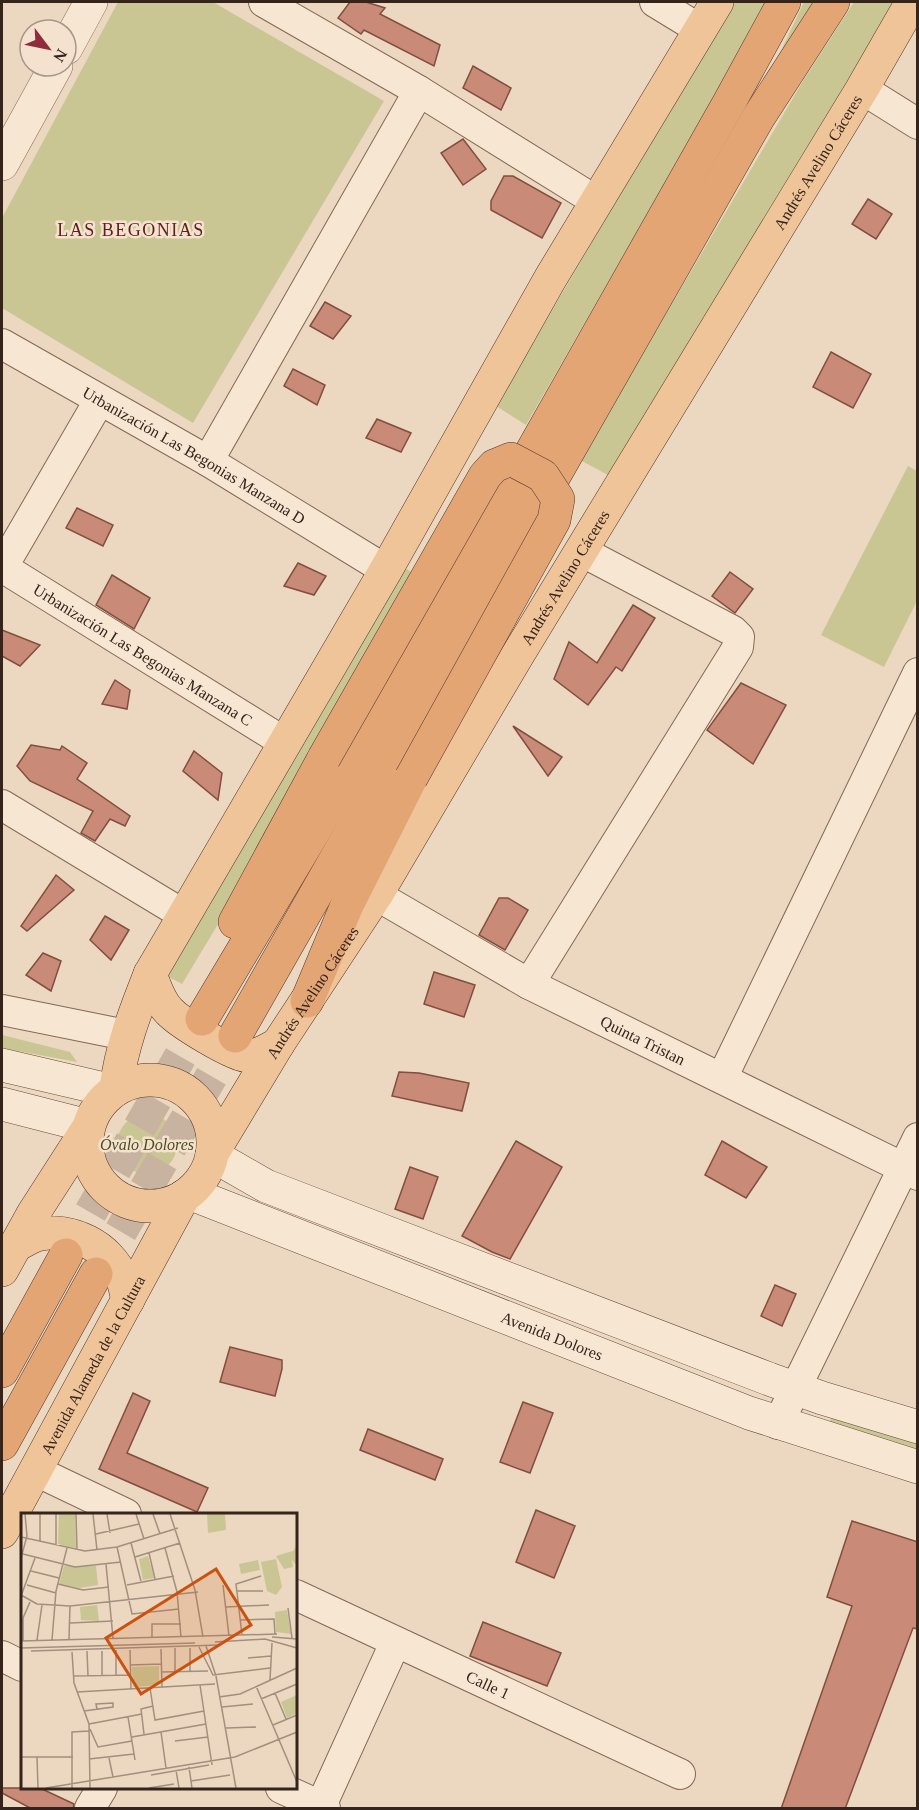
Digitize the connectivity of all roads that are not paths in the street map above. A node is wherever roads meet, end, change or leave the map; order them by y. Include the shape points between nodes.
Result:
1 (91, 2) edge
2 (264, 2) edge
3 (655, 2) edge
4 (717, 2) edge
5 (784, 2) edge
6 (833, 2) edge
7 (912, 2) edge
8 (305, 11) edge
9 (78, 26) edge
10 (701, 30) junction
11 (49, 78) edge
12 (862, 89) junction
13 (420, 91) junction
14 (918, 124) edge
15 (3, 157) edge
16 (596, 201) junction
17 (2, 344) edge
18 (99, 401) junction
19 (208, 461) junction
20 (581, 551) junction
21 (2, 568) edge
22 (386, 570) junction
23 (918, 674) edge
24 (284, 742) junction
25 (2, 805) edge
26 (376, 895) junction
27 (184, 915) junction
28 (150, 974) junction
29 (529, 984) junction
30 (307, 1001) junction
31 (2, 1010) edge
32 (126, 1035) junction
33 (236, 1036) tunnel mouth
34 (278, 1044) junction
35 (2, 1065) edge
36 (722, 1078) junction
37 (115, 1090) junction
38 (2, 1104) edge
39 (88, 1128) junction
40 (918, 1138) edge
41 (212, 1153) junction
42 (910, 1171) edge
43 (187, 1195) junction
44 (66, 1255) tunnel mouth
45 (9, 1257) edge
46 (96, 1274) tunnel mouth
47 (128, 1300) junction
48 (2, 1371) edge
49 (796, 1389) junction
50 (778, 1424) junction
51 (918, 1426) edge
52 (2, 1444) edge
53 (918, 1467) edge
54 (36, 1471) junction
55 (122, 1513) edge
56 (2, 1533) edge
57 (297, 1595) edge
58 (395, 1643) junction
59 (2, 1656) edge
60 (21, 1666) edge
61 (680, 1774) dead end
62 (101, 1789) edge
63 (283, 1789) edge
64 (322, 1808) edge
65 (90, 1809) edge

1 - 9 main road
2 - 8 street
3 - 10 street
4 - 10 main road
5 - 30 highway, bridge via 724,112 376,727 205,1014 214,960 324,758 484,476 494,466 511,459 543,476 558,498 554,520 411,778 346,905
6 - 33 highway via 758,118
7 - 12 main road, Andrés Avelino Cáceres
8 - 13 street
10 - 16 main road
11 - 15 main road
12 - 14 street
12 - 20 main road, Andrés Avelino Cáceres
13 - 16 street
13 - 19 street
16 - 22 main road
17 - 18 street, Urbanización Las Begonias Manzana D
18 - 19 street, Urbanización Las Begonias Manzana D
18 - 21 street
19 - 22 street, Urbanización Las Begonias Manzana D
20 - 26 main road, Andrés Avelino Cáceres
20 - 29 street via 733,631 739,638 738,647
21 - 24 street, Urbanización Las Begonias Manzana C
22 - 24 main road
23 - 36 street
24 - 27 main road
25 - 27 street
26 - 29 street, Quinta Tristan
26 - 30 main road, Andrés Avelino Cáceres
27 - 28 main road
28 - 32 main road
28 - 34 main road via 168,1010 227,1049 247,1056
29 - 36 street, Quinta Tristan
30 - 34 main road, Andrés Avelino Cáceres
31 - 32 street
32 - 37 main road
34 - 41 main road, Andrés Avelino Cáceres
35 - 37 main road
36 - 42 street, Quinta Tristan
37 - 39 main road via 98,1106
37 - 41 main road via 135,1081 155,1079 175,1084 192,1095 205,1112 212,1131
38 - 39 main road
39 - 43 main road via 87,1152 93,1172 105,1189 123,1201 144,1207 165,1205
39 - 45 main road
40 - 42 street
41 - 43 main road via 200,1182
41 - 49 main road via 266,1186
42 - 49 street
43 - 47 main road, Avenida Alameda de la Cultura
43 - 50 main road, Avenida Dolores
44 - 48 highway
45 - 47 main road via 39,1235 63,1233 87,1241 108,1256 122,1276
46 - 52 highway
47 - 54 main road, Avenida Alameda de la Cultura
49 - 50 street
49 - 51 main road
50 - 53 main road, Avenida Dolores
54 - 55 street
54 - 56 main road, Avenida Alameda de la Cultura
57 - 58 street, Calle 1
58 - 61 street, Calle 1
58 - 64 street
59 - 60 street
62 - 65 street
63 - 64 street

